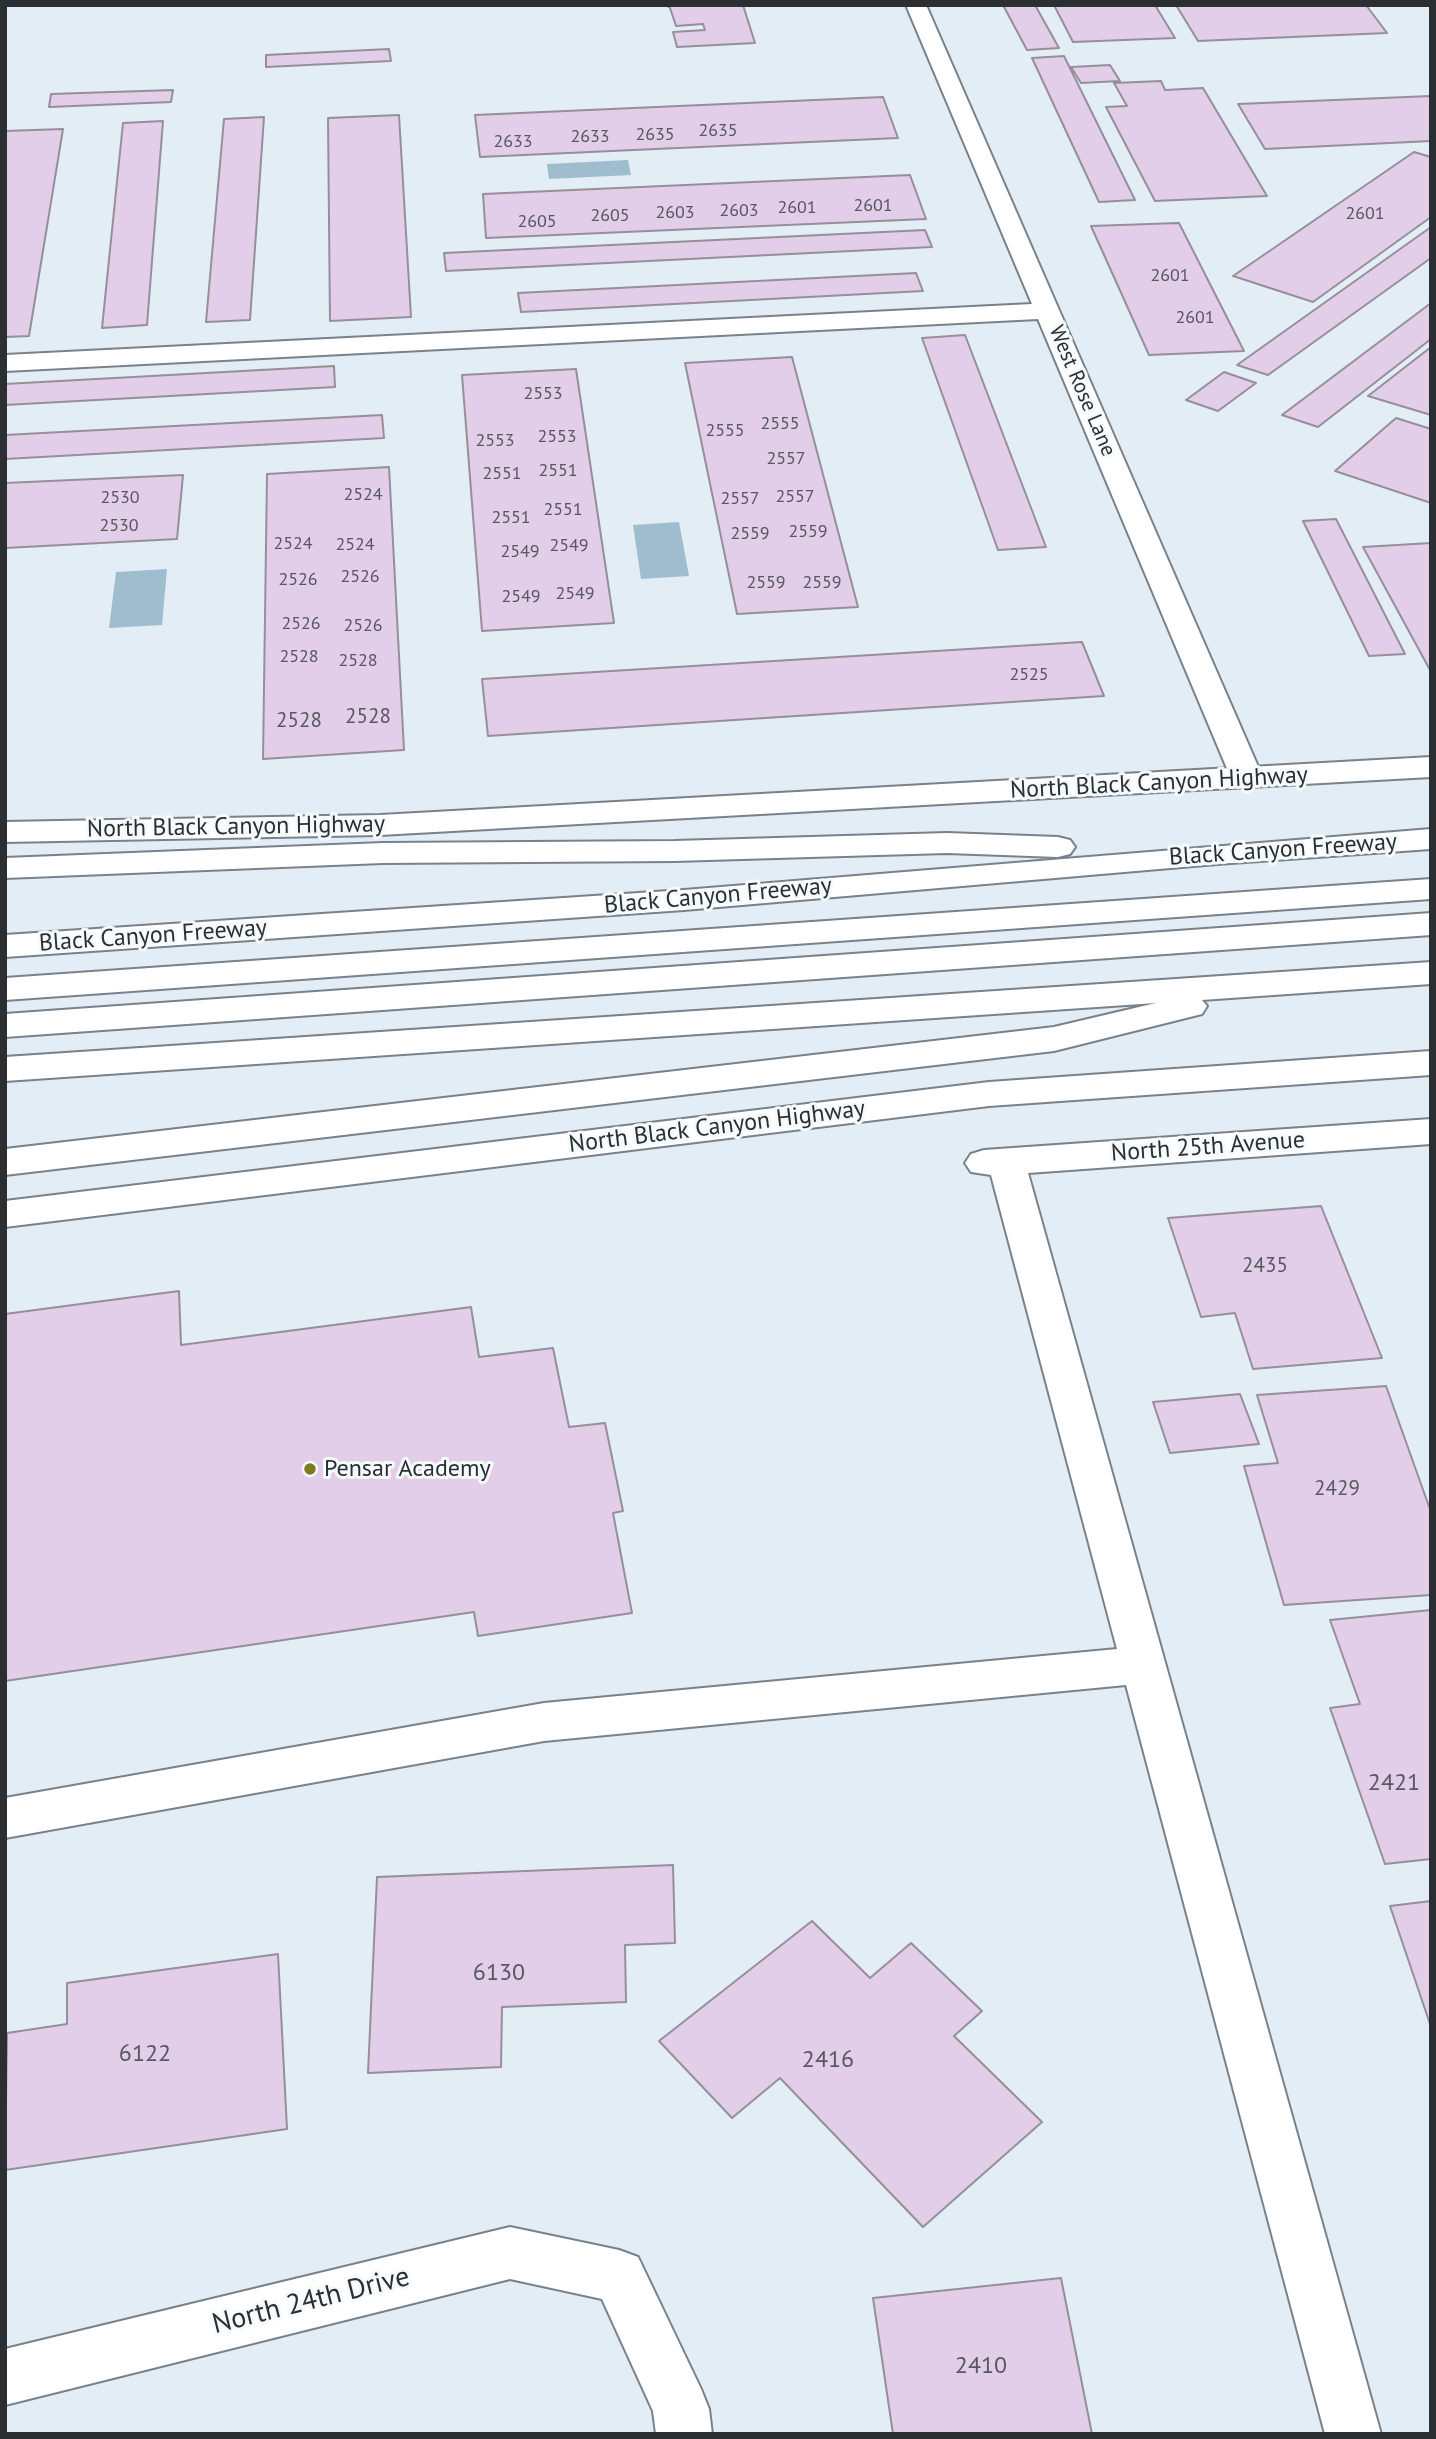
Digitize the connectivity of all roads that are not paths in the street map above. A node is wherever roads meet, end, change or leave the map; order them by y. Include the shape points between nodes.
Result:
1 (916, 5) edge
2 (1048, 311) junction
3 (5, 363) edge
4 (1431, 767) edge
5 (1247, 778) junction
6 (5, 832) edge
7 (1431, 839) edge
8 (1217, 854) junction
9 (5, 868) edge
10 (1431, 889) edge
11 (1431, 924) edge
12 (5, 946) edge
13 (1431, 973) edge
14 (1286, 981) junction
15 (5, 989) edge
16 (5, 1026) edge
17 (1431, 1063) edge
18 (5, 1069) edge
19 (1431, 1131) edge
20 (5, 1162) edge
21 (5, 1214) edge
22 (1142, 1665) junction
23 (5, 1818) edge
24 (5, 2377) edge
25 (684, 2434) edge
26 (1353, 2434) edge

1 - 2 main road, West Rose Lane
2 - 3 main road
2 - 5 main road, West Rose Lane
4 - 5 main road, North Black Canyon Highway
5 - 6 main road, North Black Canyon Highway via 380,825
7 - 8 main road, Black Canyon Freeway
8 - 9 main road via 947,843 383,853
8 - 12 main road, Black Canyon Freeway via 684,900
10 - 15 main road
11 - 16 main road
13 - 14 main road
14 - 18 main road
14 - 20 main road via 1054,1039
17 - 21 main road, North Black Canyon Highway via 989,1094
19 - 22 main road, North 25th Avenue via 995,1162
22 - 23 main road via 544,1722
22 - 26 main road
24 - 25 main road, North 24th Drive via 510,2253 619,2276 681,2409

